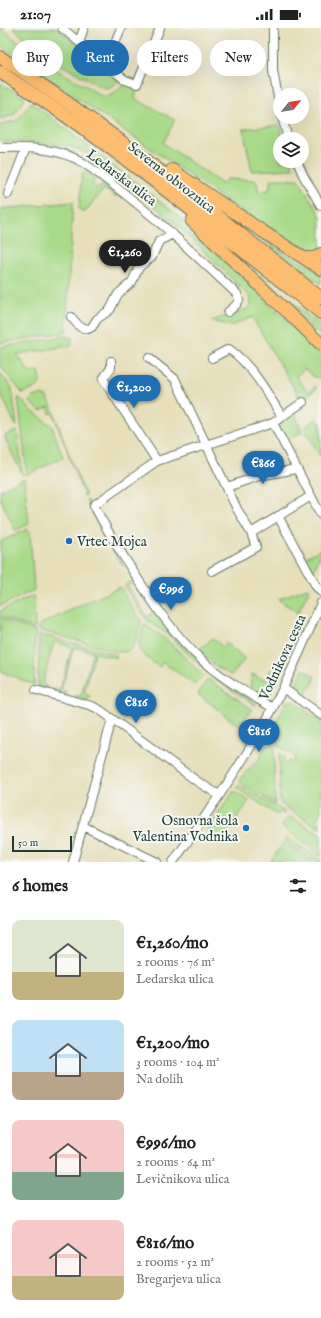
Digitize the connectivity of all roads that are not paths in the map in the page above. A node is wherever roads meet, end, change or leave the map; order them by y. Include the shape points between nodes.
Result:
1 (62, 28) edge
2 (84, 28) edge
3 (121, 28) edge
4 (160, 28) edge
5 (273, 28) edge
6 (77, 40) edge
7 (80, 40) edge
8 (116, 40) edge
9 (0, 57) edge
10 (0, 72) edge
11 (120, 76) edge
12 (276, 88) edge
13 (0, 148) edge
14 (26, 148) junction
15 (137, 152) junction
16 (133, 165) junction
17 (300, 168) edge
18 (8, 194) dead end
19 (321, 206) edge
20 (173, 234) junction
21 (321, 254) edge
22 (304, 258) junction
23 (321, 269) edge
24 (321, 298) edge
25 (228, 312) dead end
26 (321, 313) edge
27 (71, 317) dead end
28 (321, 344) edge
29 (149, 358) dead end
30 (212, 358) dead end
31 (111, 361) dead end
32 (303, 402) dead end
33 (282, 417) junction
34 (273, 423) junction
35 (205, 445) junction
36 (157, 462) junction
37 (296, 468) junction
38 (227, 487) junction
39 (311, 496) junction
40 (321, 515) edge
41 (278, 516) junction
42 (251, 532) junction
43 (212, 571) dead end
44 (321, 592) edge
45 (321, 603) edge
46 (283, 688) junction
47 (36, 690) dead end
48 (273, 708) junction
49 (321, 715) edge
50 (112, 719) junction
51 (219, 795) junction
52 (83, 826) junction
53 (73, 862) edge
54 (157, 862) edge
55 (173, 862) edge

1 - 6 street
2 - 7 street
3 - 8 street
4 - 11 street via 137,84
5 - 12 street via 273,71
9 - 15 highway, Severna obvoznica
10 - 16 highway, Severna obvoznica
13 - 14 street, Ledarska ulica
14 - 18 street
14 - 20 street, Ledarska ulica via 75,158 131,198
15 - 22 highway via 167,166
15 - 24 highway, Severna obvoznica
16 - 26 highway, Severna obvoznica
16 - 28 highway
17 - 19 street
20 - 25 street, Ledarska ulica via 237,294 239,300
20 - 27 street via 159,241 152,256 139,267 132,282 118,294 110,310 93,326 88,329 82,328
21 - 22 highway via 316,258
22 - 23 highway
29 - 35 street via 175,379
30 - 33 street via 229,350 234,353 258,379
31 - 36 street via 111,368 103,379
32 - 33 street
33 - 34 street
34 - 35 street
34 - 37 street
35 - 36 street
35 - 38 street
36 - 48 street via 94,504 104,525 158,611 188,647 215,671
37 - 38 street
37 - 39 street
38 - 42 street
39 - 40 street
39 - 41 street
41 - 42 street
41 - 44 street
42 - 43 street via 256,547
45 - 46 street, Vodnikova cesta
46 - 48 street, Vodnikova cesta
46 - 49 street
47 - 50 street via 92,706
48 - 51 street, Vodnikova cesta
50 - 51 street
50 - 52 street
51 - 55 street, Vodnikova cesta
52 - 53 street
52 - 54 street

